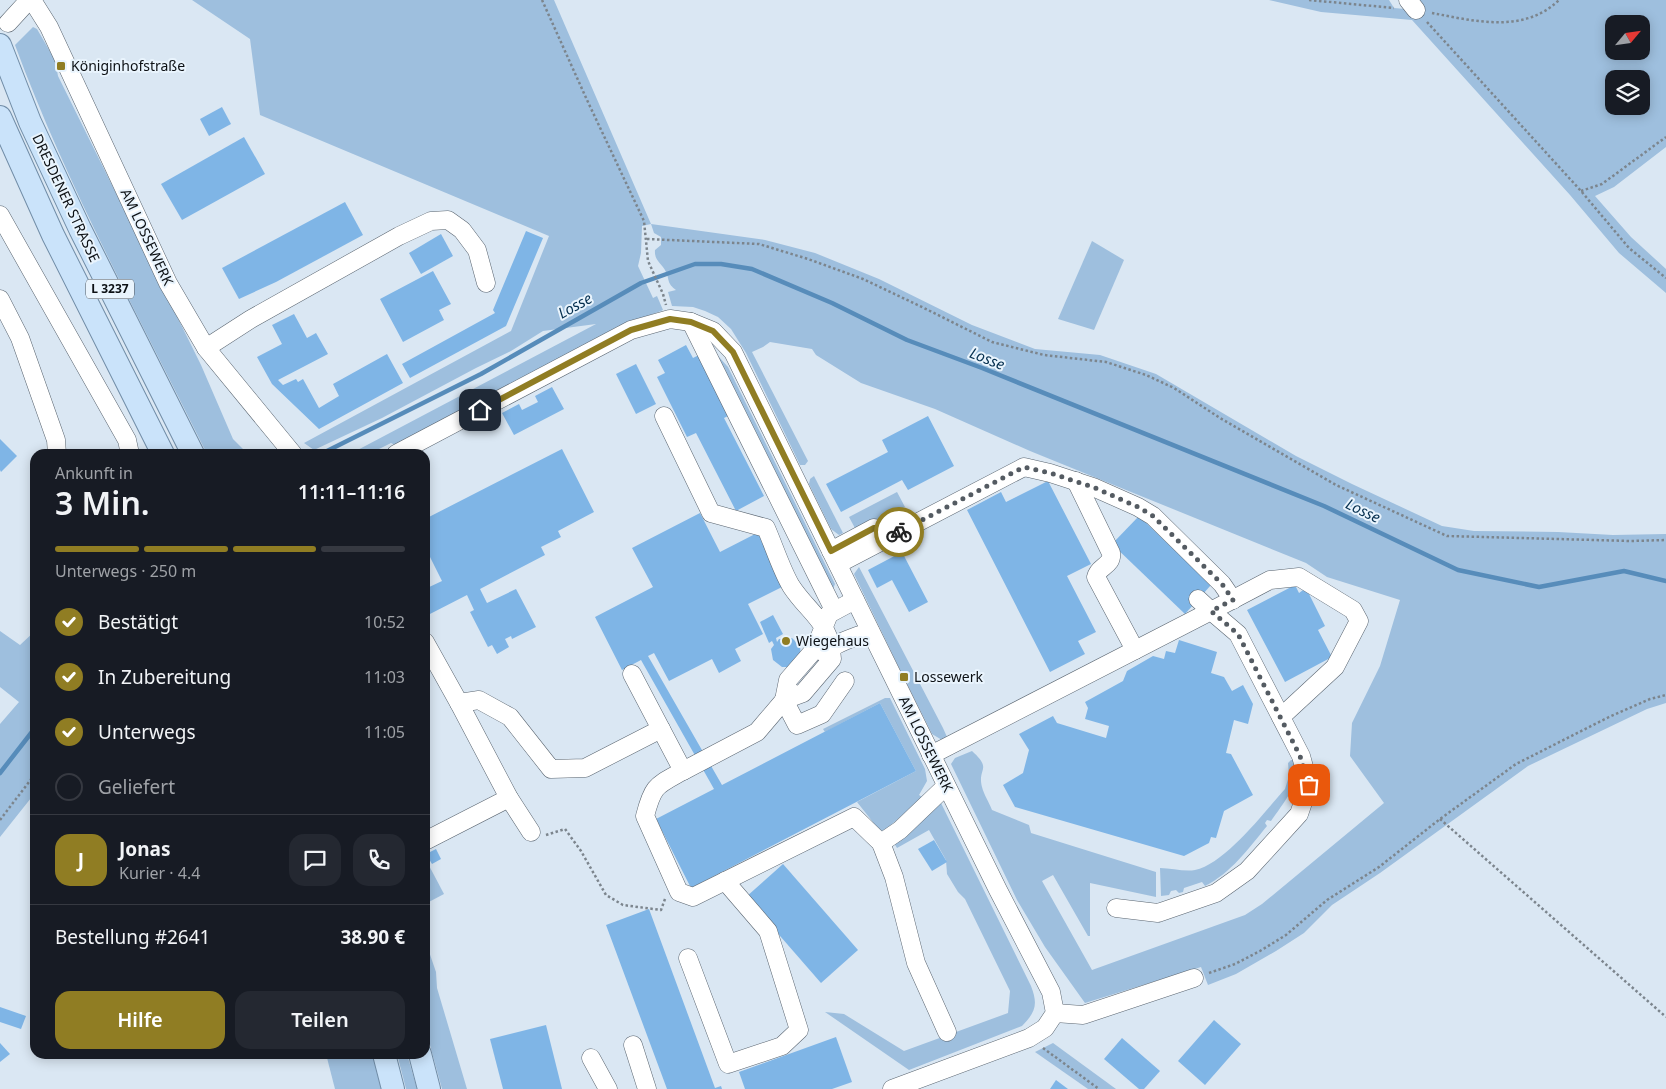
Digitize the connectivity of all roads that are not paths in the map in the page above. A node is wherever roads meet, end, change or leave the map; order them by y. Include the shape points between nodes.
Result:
1 (31, 0) edge
2 (8, 23) dead end
3 (0, 45) edge
4 (3, 125) edge
5 (0, 215) edge
6 (486, 283) dead end
7 (0, 299) edge
8 (691, 322) junction
9 (206, 348) junction
10 (664, 416) dead end
11 (57, 449) edge
12 (129, 449) edge
13 (160, 449) edge
14 (190, 449) edge
15 (289, 449) edge
16 (405, 449) edge
17 (1076, 482) junction
18 (834, 558) junction
19 (855, 600) junction
20 (1233, 600) junction
21 (1204, 605) junction
22 (834, 610) junction
23 (824, 626) junction
24 (870, 630) junction
25 (831, 646) junction
26 (1134, 650) junction
27 (430, 651) edge
28 (632, 674) dead end
29 (845, 681) dead end
30 (784, 700) junction
31 (459, 703) junction
32 (1281, 717) junction
33 (661, 729) junction
34 (931, 755) junction
35 (683, 771) junction
36 (946, 786) junction
37 (509, 798) junction
38 (531, 832) road end
39 (430, 838) edge
40 (881, 844) junction
41 (725, 881) junction
42 (1116, 908) dead end
43 (688, 958) dead end
44 (1194, 978) road end
45 (1055, 1013) junction
46 (946, 1032) dead end
47 (633, 1046) dead end
48 (591, 1058) dead end
49 (385, 1059) edge
50 (421, 1059) edge
51 (393, 1089) edge
52 (430, 1089) edge
53 (608, 1089) edge
54 (647, 1089) edge
55 (892, 1089) edge

1 - 2 street
1 - 9 street, AM LOSSEWERK via 49,27 168,283
3 - 14 main road, DRESDENER STRASSE / L 3237 via 30,122 80,229
4 - 13 main road, DRESDENER STRASSE / L 3237 via 53,235
5 - 12 street via 127,440
6 - 9 street via 477,250 462,230 448,220 431,221 399,236
7 - 11 street via 20,338
8 - 16 street, AM LOSSEWERK via 670,319 631,330
8 - 18 street, AM LOSSEWERK via 713,331 733,352
8 - 22 street
9 - 15 street, AM LOSSEWERK
10 - 23 street via 712,513 766,528 791,585
17 - 18 street via 1024,467 898,533 874,528
17 - 20 street via 1153,516 1222,584
17 - 26 street via 1111,553 1110,562 1097,571 1096,577
18 - 19 street, AM LOSSEWERK
19 - 22 street
19 - 24 street, AM LOSSEWERK
20 - 21 street
20 - 32 street via 1270,580 1299,577 1354,610 1358,621 1335,667
21 - 26 street
21 - 32 street via 1238,634
22 - 23 street
23 - 25 street
23 - 30 street via 814,649 788,680
24 - 25 street
24 - 34 street, AM LOSSEWERK
25 - 30 street
26 - 34 street
27 - 31 street
28 - 33 street
29 - 30 street via 822,714 797,725
30 - 35 street via 756,732
31 - 33 street via 479,700 510,717 551,768 585,768
31 - 37 street
32 - 42 street via 1300,756 1309,785 1299,814 1247,871 1216,893 1158,913
33 - 35 street
34 - 36 street, AM LOSSEWERK
35 - 41 street via 660,783 651,794 645,816 679,892 693,897
36 - 40 street
36 - 45 street, AM LOSSEWERK via 1051,992
37 - 38 street
37 - 39 street
40 - 41 street via 854,817
40 - 46 street via 894,877 916,963
41 - 43 street via 768,931 800,1030 782,1046 728,1064
44 - 45 street via 1083,1015
45 - 55 street via 1045,1028 1029,1038
47 - 54 street
48 - 53 street
49 - 51 main road
50 - 52 main road

